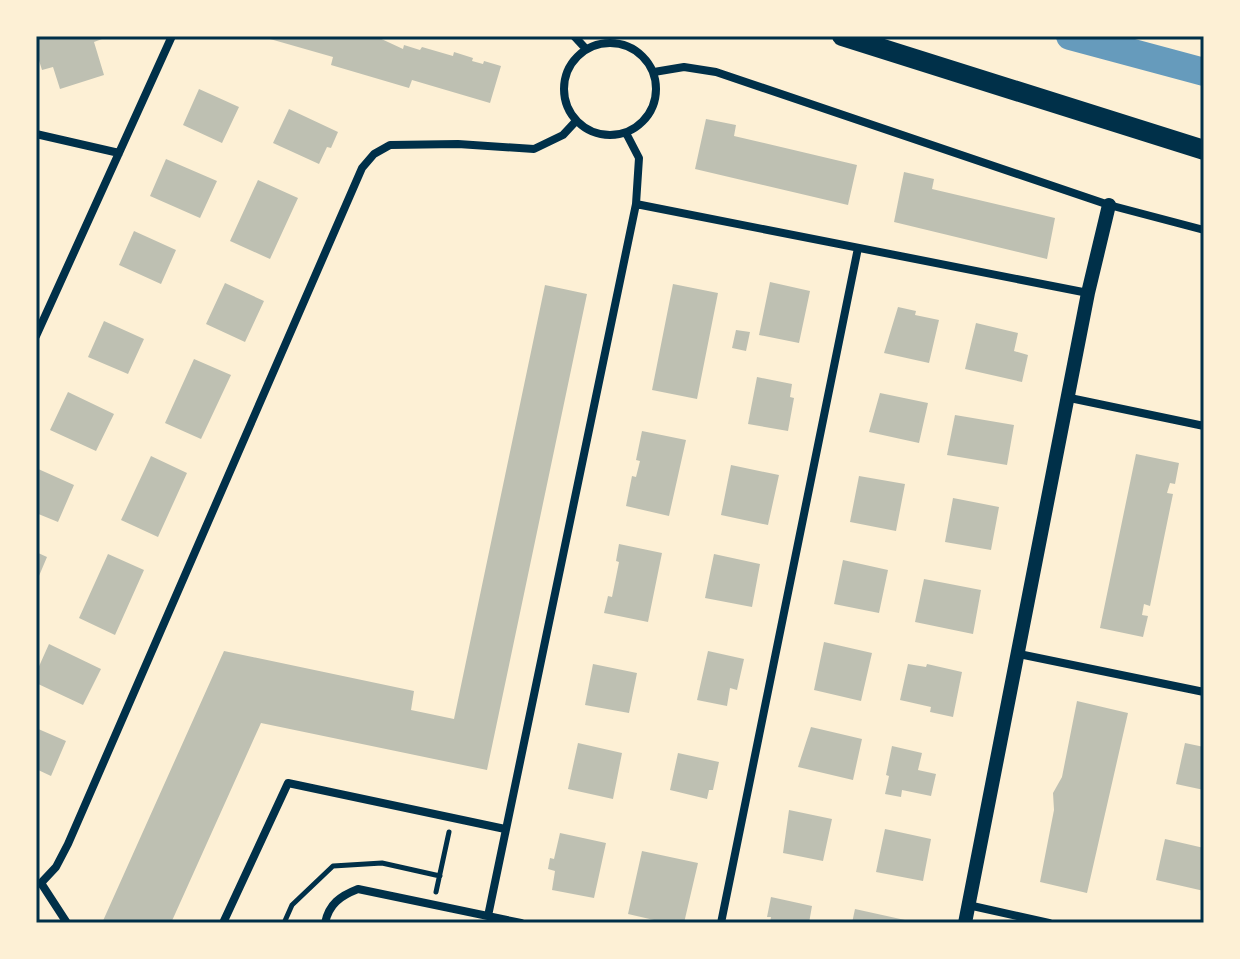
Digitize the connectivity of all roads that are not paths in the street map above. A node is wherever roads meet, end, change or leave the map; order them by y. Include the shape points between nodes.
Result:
1 (172, 36) edge
2 (574, 36) edge
3 (842, 36) edge
4 (586, 49) junction
5 (654, 72) junction
6 (576, 121) junction
7 (626, 133) junction
8 (36, 134) edge
9 (1204, 150) edge
10 (119, 153) junction
11 (636, 204) junction
12 (1109, 205) junction
13 (1204, 230) edge
14 (858, 248) junction
15 (1088, 293) junction
16 (36, 336) edge
17 (1070, 398) junction
18 (1204, 426) edge
19 (1019, 654) junction
20 (1204, 692) edge
21 (505, 829) junction
22 (38, 884) edge
23 (968, 905) junction
24 (488, 916) junction
25 (67, 923) edge
26 (223, 923) edge
27 (325, 923) edge
28 (521, 923) edge
29 (721, 923) edge
30 (965, 923) edge
31 (1049, 923) edge

1 - 10 street
2 - 4 street
3 - 9 main road
4 - 5 street via 612,42 625,45 647,60
4 - 6 street via 575,58 564,82 568,110
5 - 7 street via 655,101 649,115
5 - 12 street via 684,67 716,72
6 - 7 street via 599,134
6 - 22 street via 563,135 534,149 390,145 362,168 68,844 56,867
7 - 11 street via 639,158
8 - 10 street
10 - 16 street
11 - 14 street
11 - 21 street
12 - 13 street
12 - 15 street
14 - 15 street
14 - 29 street
15 - 17 street
17 - 18 street
17 - 19 street
19 - 20 street
19 - 23 street
21 - 24 street
21 - 26 street via 288,783
22 - 25 street
23 - 30 street
23 - 31 street
24 - 27 street via 358,889 340,896
24 - 28 street

